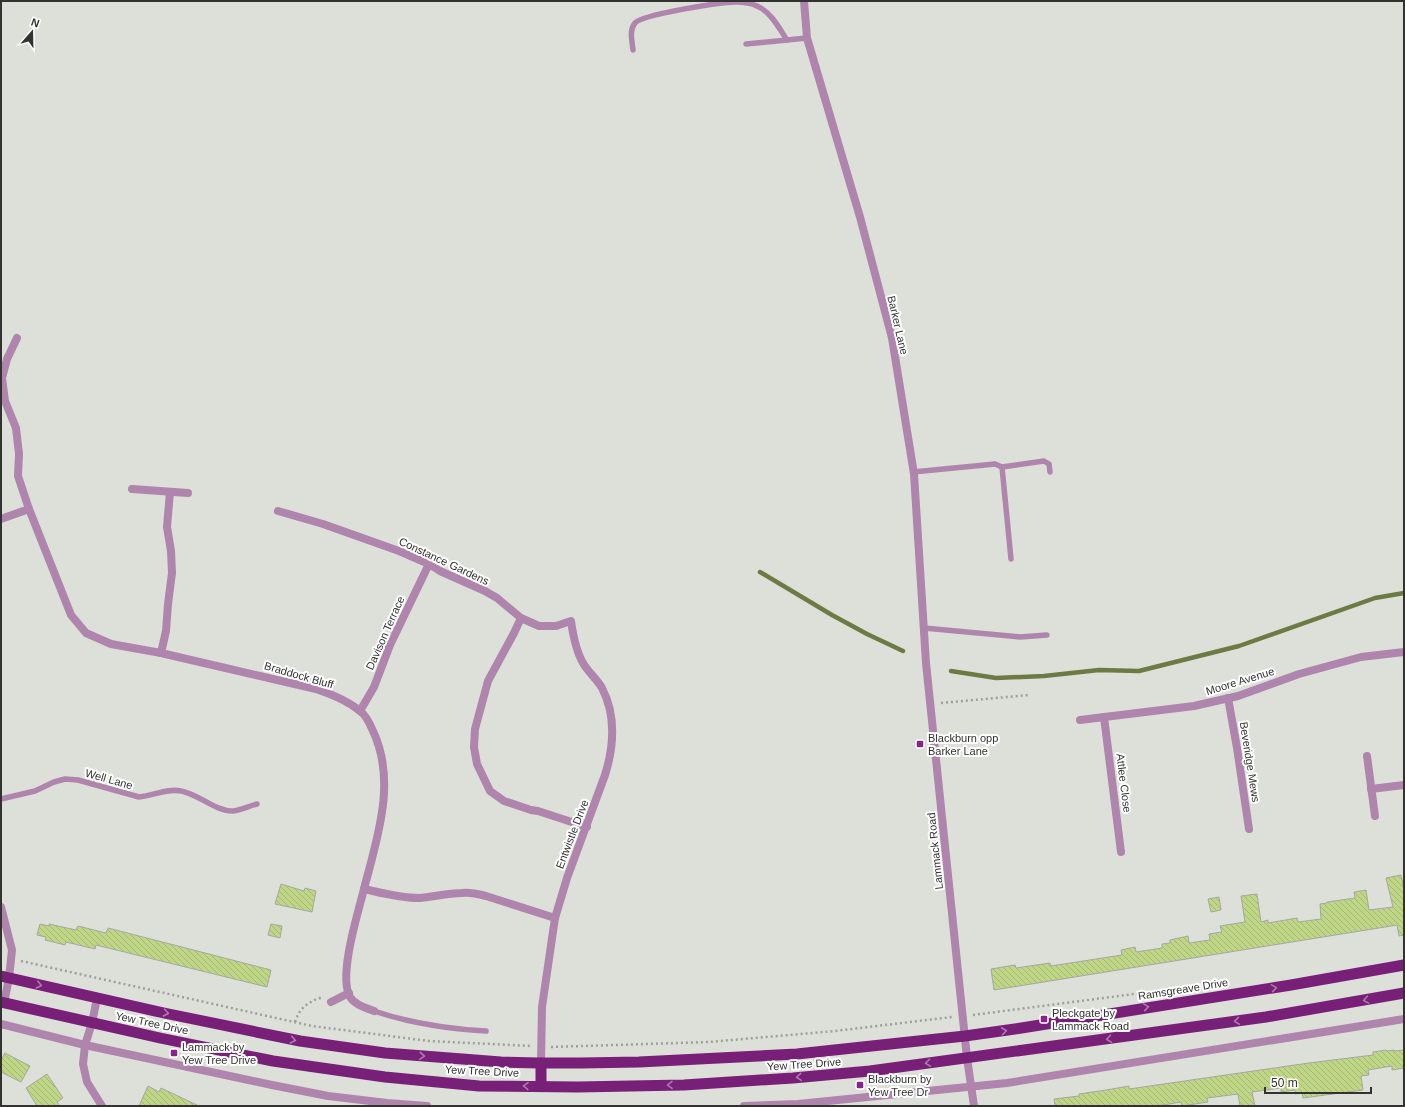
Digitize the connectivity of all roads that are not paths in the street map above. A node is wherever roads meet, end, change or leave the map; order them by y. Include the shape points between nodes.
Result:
1 (804, 1) edge
2 (807, 38) junction
3 (787, 40) junction
4 (746, 44) dead end
5 (633, 50) dead end
6 (17, 338) dead end
7 (1002, 467) junction
8 (913, 472) junction
9 (1050, 472) dead end
10 (132, 489) dead end
11 (170, 492) junction
12 (188, 493) dead end
13 (29, 509) junction
14 (278, 510) dead end
15 (1, 519) edge
16 (1011, 559) dead end
17 (429, 564) junction
18 (521, 618) junction
19 (572, 621) joint
20 (924, 628) junction
21 (1047, 635) dead end
22 (1404, 652) edge
23 (161, 653) junction
24 (926, 663) joint
25 (1228, 698) junction
26 (360, 711) junction
27 (1104, 717) junction
28 (1080, 720) dead end
29 (1367, 756) dead end
30 (1404, 785) edge
31 (1372, 789) junction
32 (1, 799) edge
33 (257, 804) dead end
34 (1375, 816) dead end
35 (587, 827) junction
36 (1249, 829) dead end
37 (1121, 852) dead end
38 (364, 889) junction
39 (1, 907) edge
40 (554, 918) junction
41 (1404, 965) edge
42 (5, 977) edge
43 (349, 993) junction
44 (1404, 993) edge
45 (97, 998) junction
46 (330, 1002) road end
47 (3, 1003) edge
48 (374, 1011) joint
49 (1404, 1020) edge
50 (92, 1023) junction
51 (1, 1024) edge
52 (486, 1031) dead end
53 (965, 1036) junction
54 (85, 1045) junction
55 (967, 1058) junction
56 (541, 1063) junction
57 (541, 1086) junction
58 (971, 1087) junction
59 (102, 1106) edge
60 (427, 1106) edge
61 (744, 1106) edge
62 (974, 1106) edge

1 - 2 street, Barker Lane
2 - 3 lane
2 - 8 street, Barker Lane via 860,217 892,338
3 - 4 lane
3 - 5 lane via 766,11 750,3 732,2 663,13 638,20 632,30
6 - 13 street via 2,378 5,401 16,428 18,476
7 - 8 lane via 996,464
7 - 9 lane via 1044,461 1048,464
7 - 16 lane
8 - 20 street, Barker Lane
10 - 11 street
11 - 12 street
11 - 23 street via 167,527 172,572
13 - 15 street
13 - 23 street, Braddock Bluff via 71,615 86,633 111,644
14 - 17 street, Constance Gardens
17 - 18 street, Constance Gardens via 497,598
17 - 26 street, Davison Terrace via 390,645 374,687
18 - 19 street, Constance Gardens via 539,626 556,626
18 - 35 street via 488,680 475,729 474,747 477,764 490,791 504,801
19 - 35 street, Entwistle Drive via 577,649 607,700 612,729 610,760
20 - 21 lane via 1020,637
20 - 24 street, Barker Lane
22 - 25 street, Moore Avenue via 1361,657 1299,674
23 - 26 street, Braddock Bluff via 316,689 333,695
24 - 53 street, Lammack Road
25 - 27 street, Moore Avenue via 1194,706
25 - 36 street, Beveridge Mews
26 - 38 street, Braddock Bluff via 377,738 384,780 381,822
27 - 28 street, Moore Avenue
27 - 37 street, Attlee Close
29 - 31 street
30 - 31 street
31 - 34 street
32 - 33 lane, Well Lane via 35,791 65,779 78,780 139,797 180,790 225,810 233,811
35 - 40 street, Entwistle Drive
38 - 40 street via 409,898 477,894
38 - 43 street, Braddock Bluff via 347,962
39 - 42 street via 12,950
40 - 56 street, Entwistle Drive via 542,1007
53 -> 41 highway, Ramsgreave Drive
42 -> 45 highway, Yew Tree Drive
42 - 47 street
43 - 46 street
43 - 48 street via 358,1004
44 -> 55 highway via 1266,1017
45 - 50 street
45 -> 56 highway, Yew Tree Drive via 300,1041 385,1053
47 - 50 highway, Yew Tree Drive
48 - 52 lane via 430,1025
49 - 58 street
50 - 54 street
57 -> 50 highway, Yew Tree Drive via 479,1086 385,1077 273,1061
51 - 54 street
53 - 55 street, Lammack Road
53 - 56 highway, Yew Tree Drive via 797,1054 640,1062
54 - 59 street via 83,1064 87,1082
54 - 60 street via 328,1096
55 -> 57 highway, Yew Tree Drive via 793,1078 684,1085
55 - 58 street
56 - 57 highway
58 - 61 street via 798,1104
58 - 62 street

